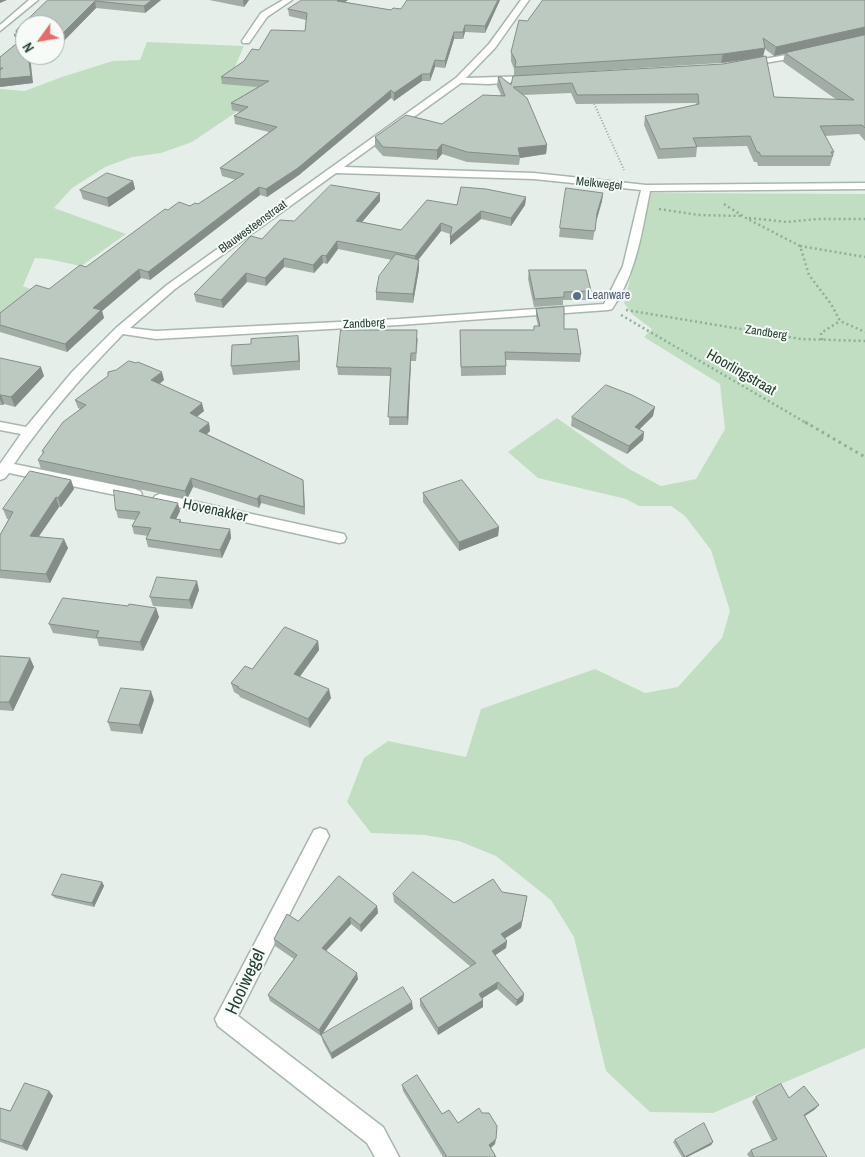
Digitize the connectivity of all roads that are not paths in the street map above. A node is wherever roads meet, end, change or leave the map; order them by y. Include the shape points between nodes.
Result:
1 (34, 0) edge
2 (288, 0) edge
3 (525, 0) edge
4 (0, 29) edge
5 (246, 41) dead end
6 (813, 52) edge
7 (734, 66) edge
8 (545, 78) edge
9 (459, 80) junction
10 (334, 170) junction
11 (865, 186) edge
12 (646, 188) junction
13 (120, 330) junction
14 (0, 426) edge
15 (29, 432) junction
16 (2, 471) edge
17 (339, 538) dead end
18 (320, 836) dead end
19 (388, 1157) edge

1 - 4 street
2 - 5 street via 264,15
3 - 9 street, Blauwesteenstraat via 492,46
6 - 7 street
8 - 9 street
9 - 10 street, Blauwesteenstraat
10 - 12 street, Melkwegel via 534,176
10 - 13 street, Blauwesteenstraat via 171,286
11 - 12 street, Melkwegel
12 - 13 street, Zandberg via 628,262 616,296 608,307 156,335
13 - 15 street, Blauwesteenstraat via 76,375
14 - 15 street
15 - 16 street, Blauwesteenstraat
16 - 17 street, Hovenakker
18 - 19 street, Hooiwegel via 225,1019 375,1135

